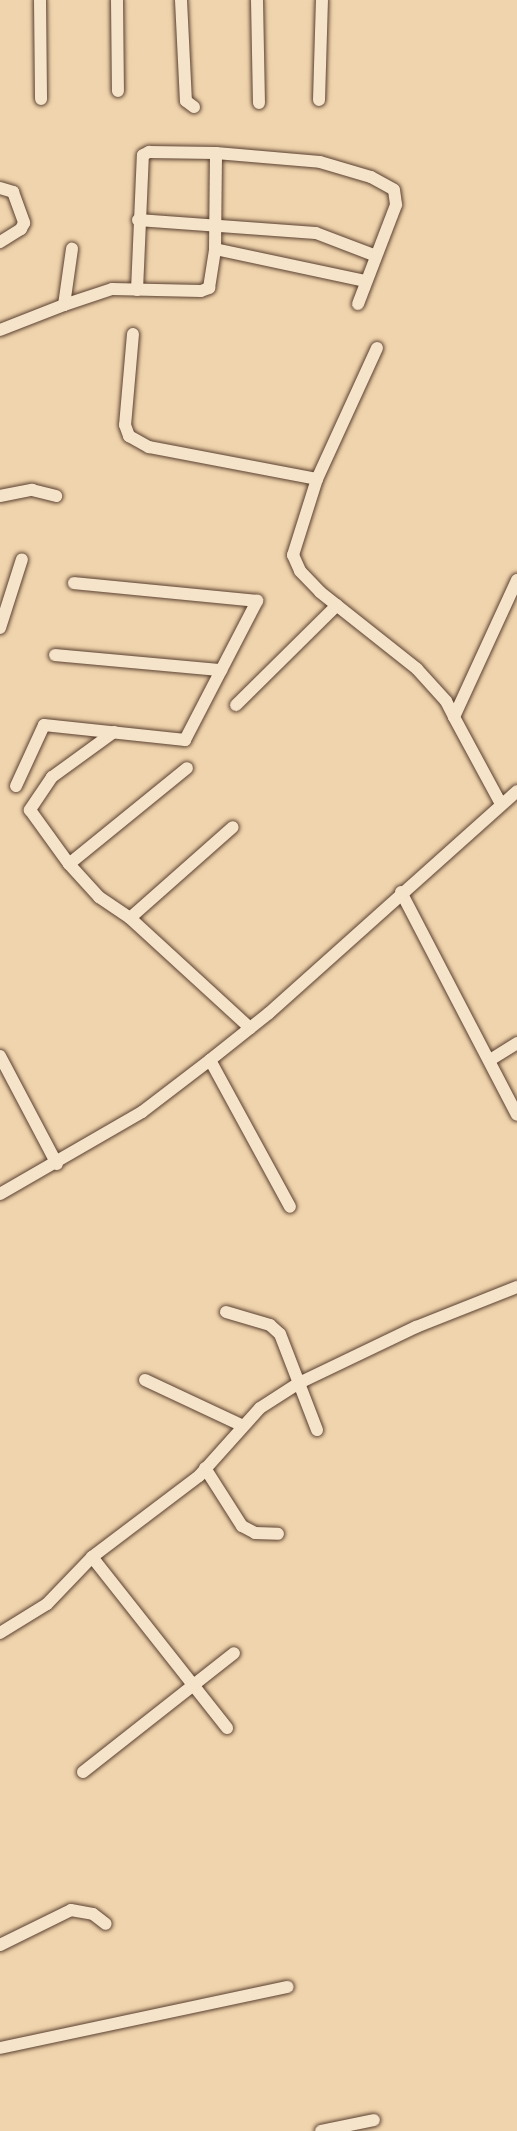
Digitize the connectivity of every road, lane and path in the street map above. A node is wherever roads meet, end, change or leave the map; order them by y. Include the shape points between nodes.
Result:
1 (40, 0) edge
2 (117, 0) edge
3 (181, 0) edge
4 (257, 0) edge
5 (322, 0) edge
6 (118, 90) dead end
7 (41, 99) dead end
8 (319, 100) dead end
9 (259, 103) dead end
10 (194, 107) dead end
11 (216, 153) junction
12 (0, 188) edge
13 (138, 220) junction
14 (215, 228) junction
15 (0, 242) edge
16 (72, 249) dead end
17 (214, 249) junction
18 (374, 255) junction
19 (366, 281) junction
20 (137, 290) junction
21 (64, 304) junction
22 (358, 304) dead end
23 (0, 330) edge
24 (133, 334) dead end
25 (377, 348) dead end
26 (317, 479) junction
27 (0, 496) edge
28 (56, 496) dead end
29 (22, 559) dead end
30 (517, 580) edge
31 (74, 584) dead end
32 (337, 605) junction
33 (0, 628) edge
34 (55, 655) dead end
35 (221, 670) junction
36 (236, 705) dead end
37 (454, 717) junction
38 (114, 732) junction
39 (187, 768) dead end
40 (16, 786) dead end
41 (517, 791) edge
42 (501, 804) junction
43 (233, 827) dead end
44 (69, 864) junction
45 (401, 892) junction
46 (130, 918) junction
47 (250, 1028) junction
48 (517, 1043) edge
49 (0, 1056) edge
50 (210, 1060) junction
51 (490, 1060) junction
52 (517, 1115) edge
53 (57, 1164) junction
54 (0, 1194) edge
55 (290, 1207) dead end
56 (517, 1287) edge
57 (226, 1312) dead end
58 (145, 1380) dead end
59 (299, 1383) junction
60 (241, 1425) junction
61 (316, 1430) dead end
62 (206, 1468) junction
63 (278, 1534) dead end
64 (92, 1557) junction
65 (0, 1633) edge
66 (234, 1653) dead end
67 (194, 1686) junction
68 (227, 1728) dead end
69 (83, 1772) dead end
70 (106, 1924) dead end
71 (0, 1945) edge
72 (288, 1987) dead end
73 (0, 2048) edge
74 (374, 2121) dead end
75 (321, 2131) edge

1 - 7 street
2 - 6 street
3 - 10 street via 186,101
4 - 9 street
5 - 8 street
11 - 13 street via 144,154
11 - 14 street
11 - 18 street via 320,162 388,186 396,193 396,205
12 - 15 street via 13,192 24,223
13 - 14 street
13 - 20 street
14 - 17 street
14 - 18 street via 316,233
16 - 21 street
17 - 19 street
17 - 20 street via 212,283 207,289
18 - 19 street
19 - 22 street
20 - 21 street via 105,290
21 - 23 street
24 - 26 street via 124,425 129,436 149,447
25 - 26 street
26 - 32 street via 292,555 306,579
27 - 28 street via 32,490
29 - 33 street
30 - 37 street
31 - 35 street via 257,601
32 - 36 street
32 - 37 street via 417,669 446,701
34 - 35 street
35 - 38 street via 185,740
37 - 42 street
38 - 40 street via 44,725
38 - 44 street via 52,777 30,810
39 - 44 street
41 - 42 street
42 - 45 street
43 - 46 street
44 - 46 street via 99,897
45 - 47 street
45 - 51 street
46 - 47 street
47 - 50 street
48 - 51 street
49 - 53 street
50 - 53 street via 142,1112
50 - 55 street
51 - 52 street
53 - 54 street
56 - 59 street via 416,1327
57 - 59 street via 270,1325 280,1334
58 - 60 street
59 - 60 street
59 - 61 street
60 - 62 street
62 - 63 street via 242,1526 255,1533
62 - 64 street
64 - 65 street via 47,1604
64 - 67 street
66 - 67 street
67 - 68 street
67 - 69 street
70 - 71 street via 93,1914 71,1910
72 - 73 street
74 - 75 street

